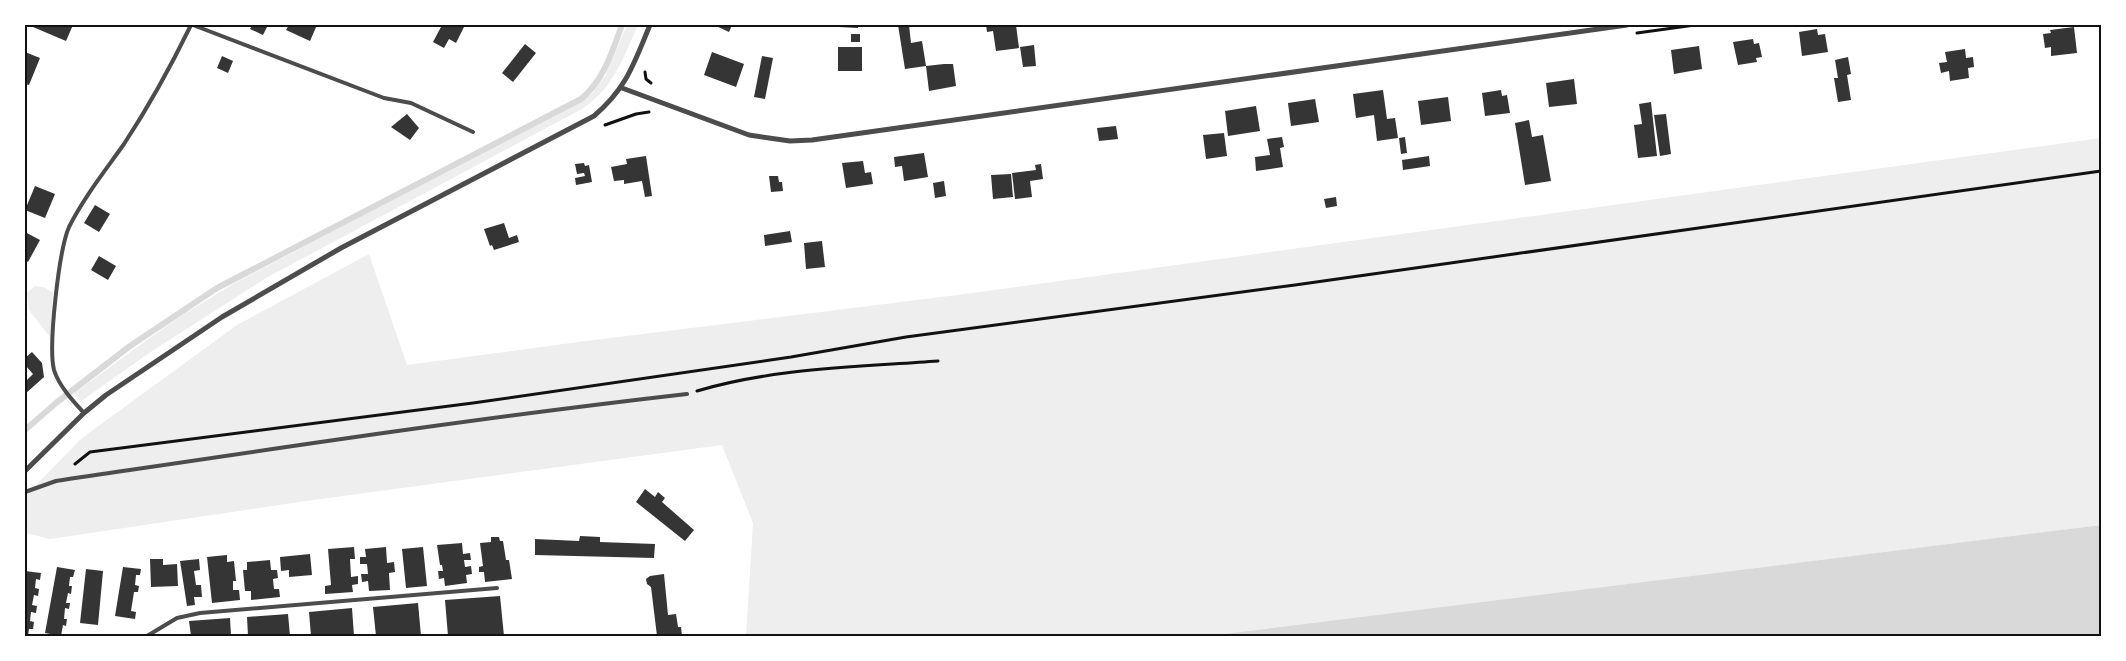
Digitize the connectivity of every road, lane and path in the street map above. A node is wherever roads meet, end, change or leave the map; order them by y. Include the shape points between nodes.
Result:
1 (192, 25) edge
2 (650, 25) edge
3 (1626, 25) edge
4 (622, 88) junction
5 (648, 112) dead end
6 (599, 128) dead end
7 (473, 132) dead end
8 (2101, 170) edge
9 (938, 361) dead end
10 (686, 394) joint
11 (84, 413) junction
12 (25, 471) edge
13 (56, 481) junction
14 (25, 492) edge
15 (497, 588) dead end
16 (147, 636) edge

1 - 7 lane via 384,98 411,103
1 - 11 lane via 145,112 69,227 62,249 53,343 54,368 60,384
2 - 4 street
3 - 4 street via 812,140 790,141 749,135
4 - 11 street via 610,102 575,127 262,292 144,368
5 - 6 path
8 - 13 path via 906,337 473,403 90,452
9 - 10 path via 812,371 720,384
10 - 13 lane via 328,439
11 - 12 street
13 - 14 lane
15 - 16 lane via 200,613 177,618

